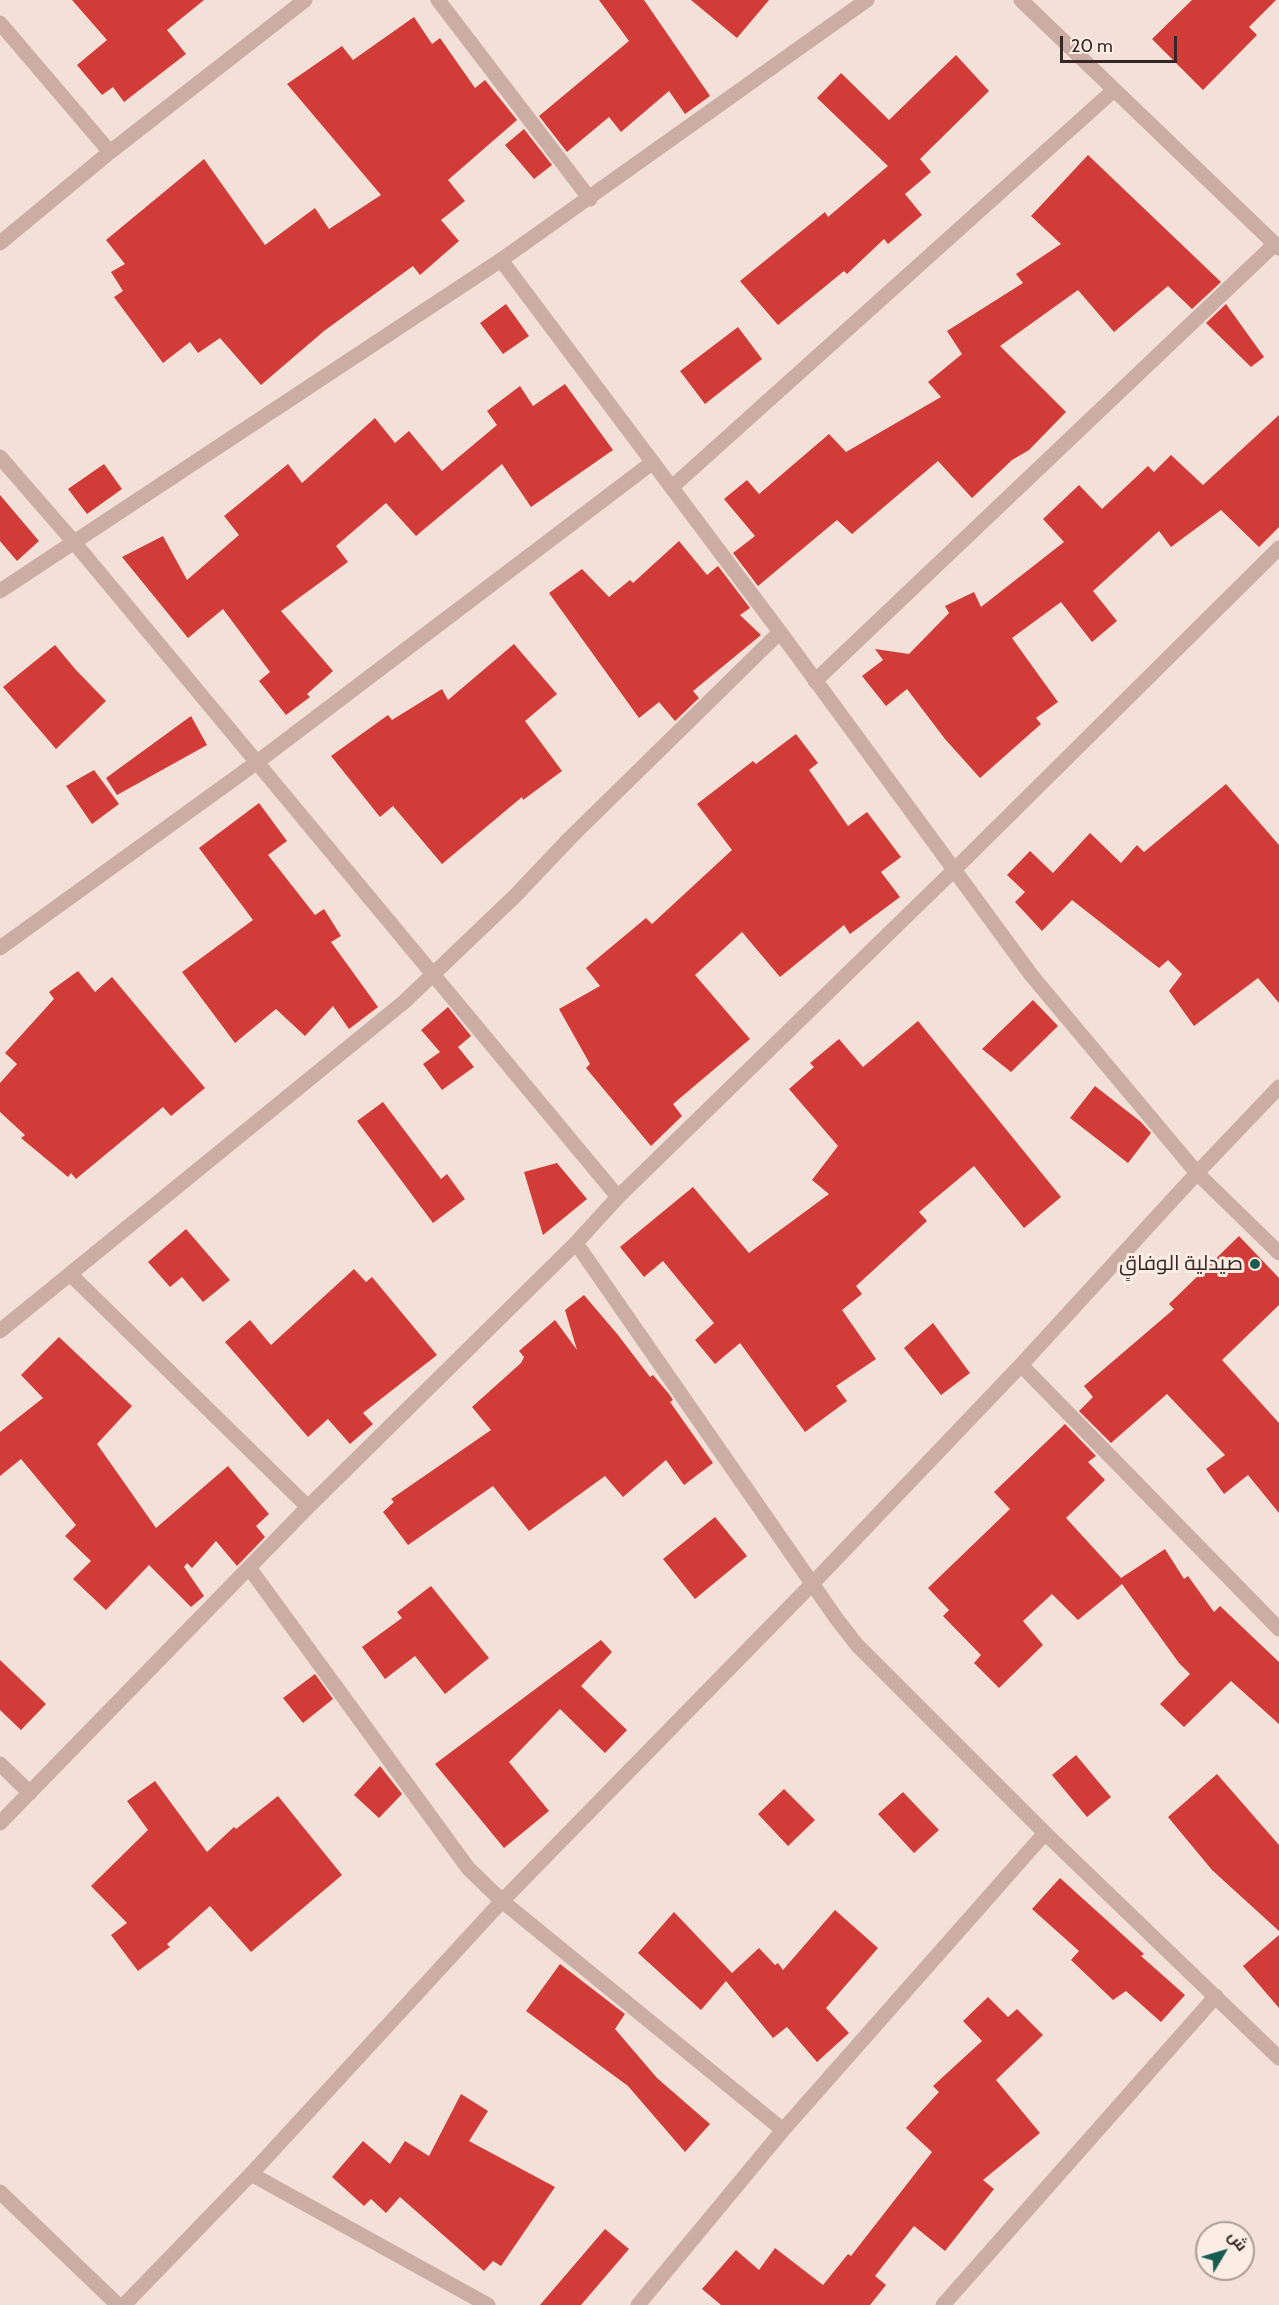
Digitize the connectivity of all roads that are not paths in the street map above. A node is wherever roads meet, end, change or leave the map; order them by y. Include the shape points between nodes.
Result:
1 (305, 0) edge
2 (438, 0) edge
3 (867, 0) edge
4 (1022, 0) edge
5 (0, 23) edge
6 (1114, 90) junction
7 (110, 152) junction
8 (590, 199) junction
9 (0, 243) edge
10 (1277, 246) edge
11 (501, 260) junction
12 (0, 457) edge
13 (653, 462) junction
14 (672, 487) junction
15 (73, 541) junction
16 (1279, 548) edge
17 (0, 591) edge
18 (780, 632) junction
19 (815, 681) junction
20 (256, 763) junction
21 (954, 870) junction
22 (0, 948) edge
23 (434, 974) junction
24 (1279, 1087) edge
25 (1197, 1173) junction
26 (618, 1197) junction
27 (576, 1243) junction
28 (1279, 1253) edge
29 (70, 1275) junction
30 (0, 1331) edge
31 (1021, 1365) junction
32 (308, 1508) junction
33 (250, 1569) junction
34 (813, 1583) junction
35 (1279, 1629) edge
36 (0, 1764) edge
37 (30, 1793) junction
38 (0, 1823) edge
39 (1045, 1833) junction
40 (502, 1901) junction
41 (1216, 1996) junction
42 (1279, 2058) edge
43 (783, 2130) junction
44 (251, 2174) junction
45 (0, 2192) edge
46 (118, 2305) edge
47 (124, 2305) edge
48 (488, 2305) edge
49 (638, 2305) edge
50 (943, 2305) edge

1 - 7 street
2 - 8 street
3 - 8 street
4 - 6 street
5 - 7 street
6 - 10 street
6 - 14 street
7 - 9 street
8 - 11 street
10 - 19 street
11 - 13 street
11 - 15 street
12 - 15 street
13 - 14 street
13 - 20 street
14 - 18 street
15 - 17 street
15 - 20 street
16 - 21 street
18 - 19 street
18 - 23 street
19 - 21 street
20 - 22 street
20 - 23 street
21 - 25 street via 1032,976
21 - 26 street
23 - 26 street
23 - 29 street
24 - 25 street
25 - 28 street
25 - 31 street
26 - 27 street
27 - 32 street
27 - 34 street
29 - 30 street
29 - 32 street
31 - 34 street
31 - 35 street
32 - 33 street
33 - 37 street
33 - 40 street via 468,1868
34 - 39 street via 857,1645
34 - 40 street
36 - 37 street
37 - 38 street
39 - 41 street
39 - 43 street
40 - 43 street
40 - 44 street
41 - 42 street
41 - 50 street
43 - 49 street
44 - 47 street
44 - 48 street
45 - 46 street

